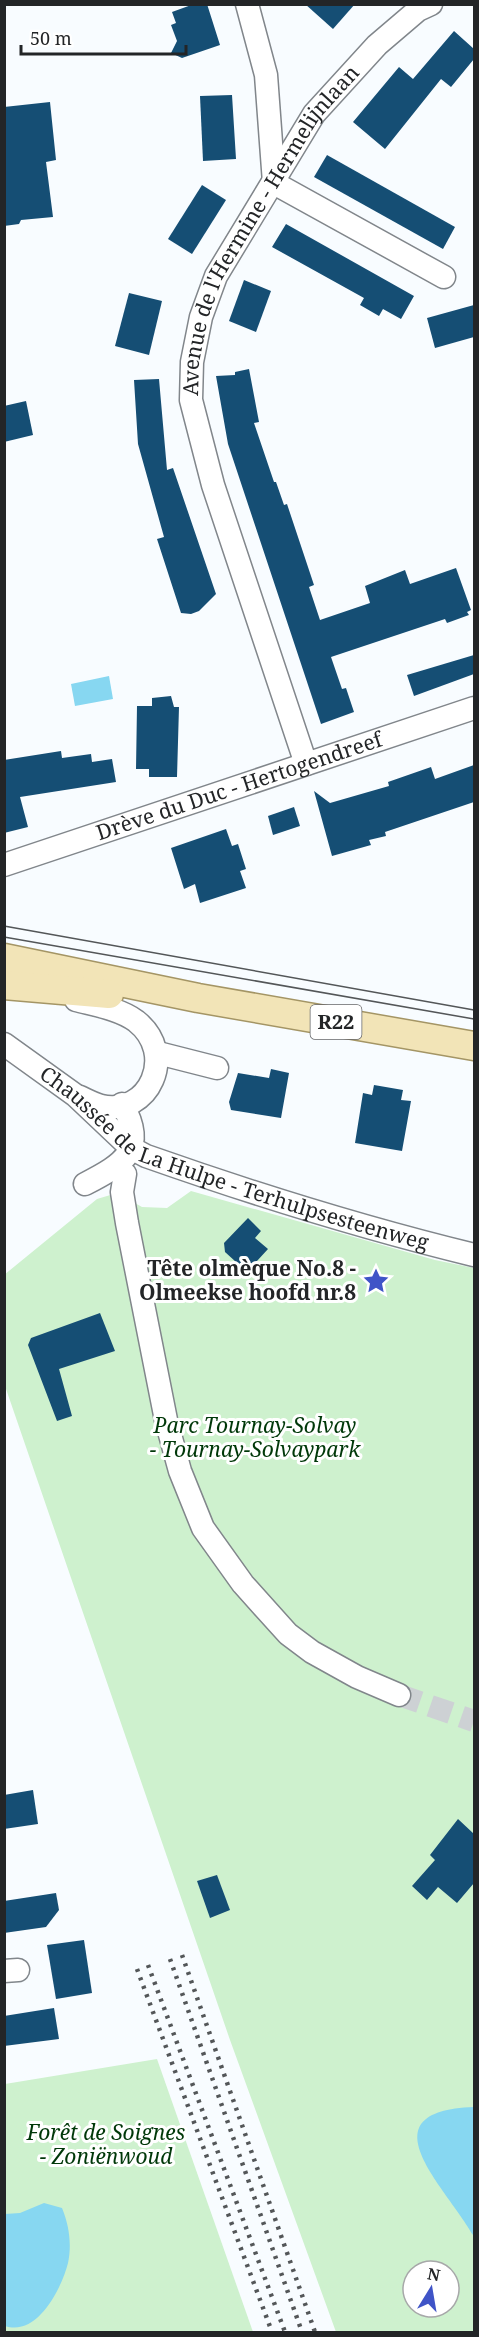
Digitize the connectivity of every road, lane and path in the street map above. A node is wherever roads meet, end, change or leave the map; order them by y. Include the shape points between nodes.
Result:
1 (247, 4) edge
2 (420, 6) edge
3 (274, 183) junction
4 (444, 278) dead end
5 (474, 708) edge
6 (306, 764) junction
7 (4, 866) edge
8 (4, 957) edge
9 (16, 987) edge
10 (198, 998) junction
11 (4, 1044) edge
12 (474, 1046) edge
13 (158, 1053) junction
14 (217, 1068) dead end
15 (75, 1095) junction
16 (122, 1104) junction
17 (125, 1161) junction
18 (85, 1184) dead end
19 (474, 1255) edge
20 (399, 1695) tunnel mouth

1 - 3 street via 266,75
2 - 3 street, Avenue de l'Hermine - Hermelijnlaan via 377,45 314,114
3 - 4 street
3 - 6 street, Avenue de l'Hermine - Hermelijnlaan via 216,276 198,328 190,400 213,485
5 - 6 street, Drève du Duc - Hertogendreef
6 - 7 street, Drève du Duc - Hertogendreef
8 - 10 main road, R22
9 - 10 main road, R22
9 - 13 street via 124,1014 147,1032
10 - 12 main road, R22
11 - 15 street, Chaussée de La Hulpe - Terhulpsesteenweg
13 - 14 street
13 - 16 street via 151,1084 144,1093
15 - 16 street via 102,1106
15 - 17 street, Chaussée de La Hulpe - Terhulpsesteenweg
16 - 17 street via 135,1134
17 - 18 street
17 - 19 street, Chaussée de La Hulpe - Terhulpsesteenweg
17 - 20 street via 122,1192 166,1420 180,1471 203,1528 243,1584 288,1634 357,1677

